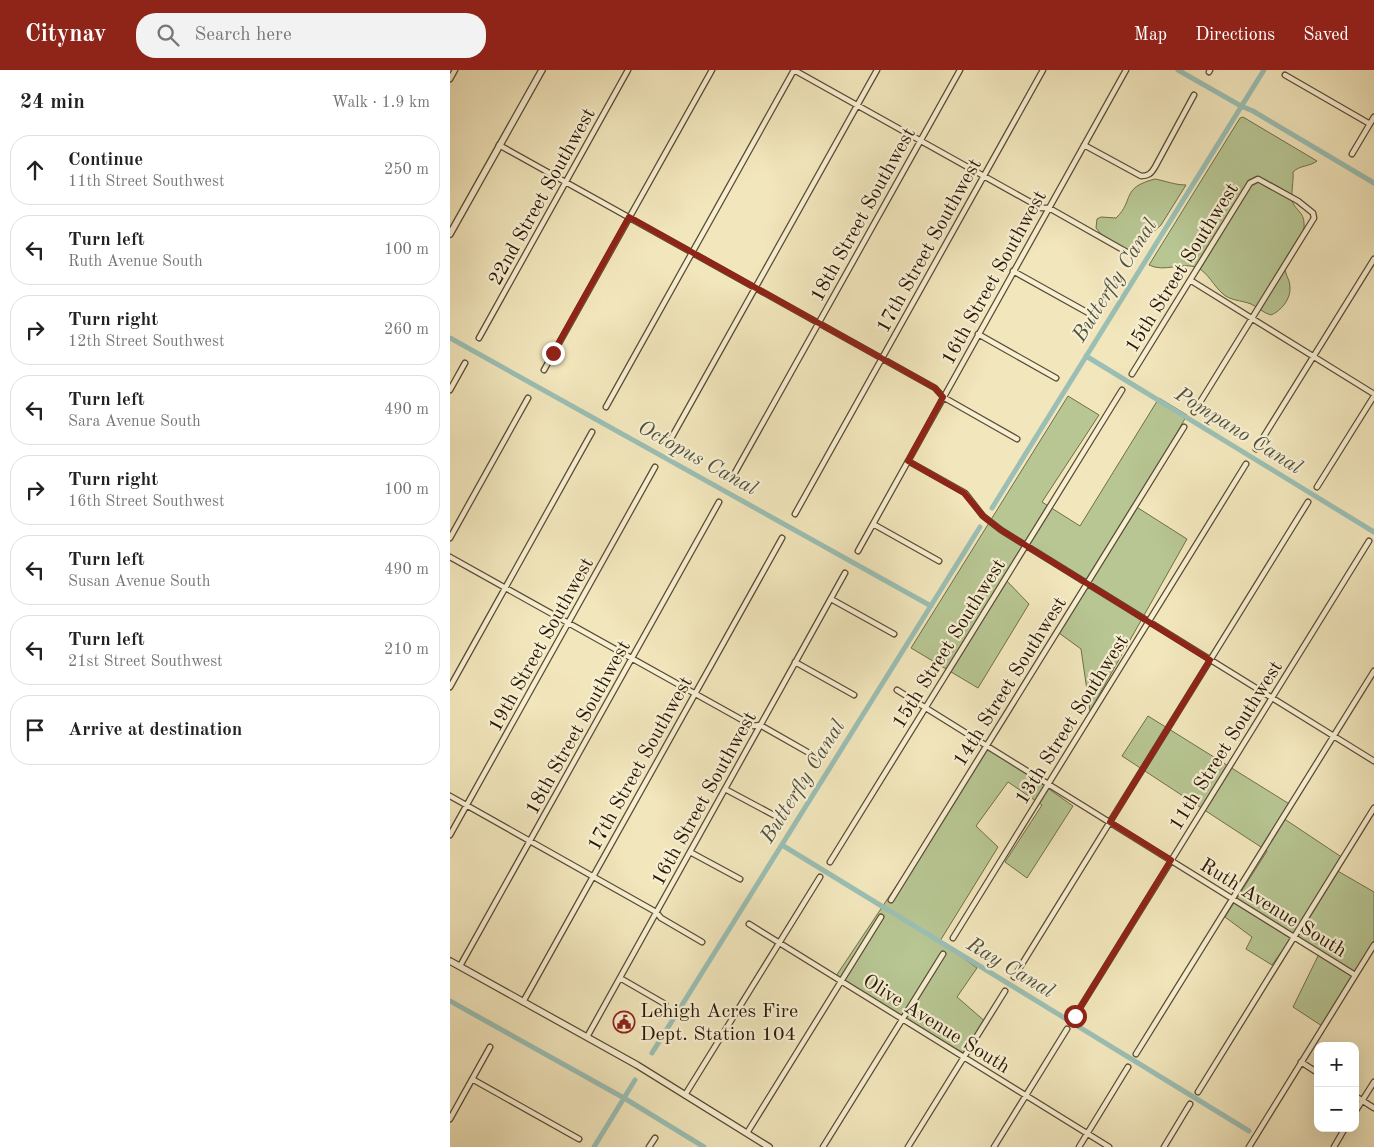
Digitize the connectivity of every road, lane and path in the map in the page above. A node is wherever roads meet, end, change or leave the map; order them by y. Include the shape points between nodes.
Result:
1 (455, 70) edge
2 (542, 70) edge
3 (628, 70) edge
4 (712, 70) edge
5 (794, 70) edge
6 (877, 70) edge
7 (960, 70) edge
8 (1043, 70) edge
9 (1126, 70) edge
10 (1285, 76) dead end
11 (450, 79) edge
12 (1194, 96) dead end
13 (857, 105) junction
14 (1374, 117) edge
15 (1370, 124) junction
16 (920, 141) junction
17 (500, 145) junction
18 (1084, 145) junction
19 (1352, 154) dead end
20 (984, 176) junction
21 (566, 182) junction
22 (1049, 208) junction
23 (629, 217) junction
24 (450, 233) edge
25 (692, 252) junction
26 (1132, 255) dead end
27 (1374, 259) edge
28 (1013, 271) junction
29 (1190, 280) junction
30 (755, 288) junction
31 (1092, 315) dead end
32 (1252, 318) junction
33 (819, 323) junction
34 (978, 334) junction
35 (479, 338) dead end
36 (1313, 356) junction
37 (882, 358) junction
38 (465, 363) dead end
39 (544, 370) dead end
40 (1132, 374) dead end
41 (1056, 378) dead end
42 (450, 390) edge
43 (1122, 390) dead end
44 (1374, 395) edge
45 (943, 397) junction
46 (528, 398) dead end
47 (606, 407) dead end
48 (1194, 412) dead end
49 (1184, 427) dead end
50 (592, 432) dead end
51 (1017, 439) dead end
52 (668, 444) dead end
53 (1256, 449) dead end
54 (908, 461) junction
55 (1246, 464) dead end
56 (655, 467) dead end
57 (732, 478) dead end
58 (1317, 487) dead end
59 (719, 502) dead end
60 (1308, 502) dead end
61 (795, 514) dead end
62 (872, 524) junction
63 (450, 538) edge
64 (782, 538) dead end
65 (1369, 541) dead end
66 (1026, 545) junction
67 (858, 551) dead end
68 (450, 557) edge
69 (939, 561) dead end
70 (845, 573) dead end
71 (1088, 583) junction
72 (505, 588) junction
73 (831, 599) junction
74 (1149, 622) junction
75 (568, 623) junction
76 (894, 634) dead end
77 (632, 659) junction
78 (1210, 660) junction
79 (796, 662) junction
80 (1374, 671) edge
81 (450, 687) edge
82 (897, 690) dead end
83 (695, 694) junction
84 (854, 695) dead end
85 (1272, 698) junction
86 (925, 708) junction
87 (760, 726) junction
88 (1334, 736) junction
89 (986, 746) junction
90 (818, 758) dead end
91 (1374, 761) edge
92 (1048, 784) junction
93 (725, 789) junction
94 (450, 796) edge
95 (466, 806) junction
96 (1374, 808) edge
97 (781, 819) dead end
98 (1110, 822) junction
99 (450, 835) edge
100 (530, 841) junction
101 (690, 852) junction
102 (1171, 860) junction
103 (830, 862) dead end
104 (593, 876) junction
105 (820, 877) dead end
106 (740, 880) dead end
107 (1232, 898) junction
108 (891, 900) dead end
109 (656, 912) junction
110 (881, 917) dead end
111 (749, 924) dead end
112 (1294, 937) junction
113 (953, 938) dead end
114 (702, 942) dead end
115 (780, 942) junction
116 (1374, 945) edge
117 (943, 954) dead end
118 (450, 960) edge
119 (460, 966) junction
120 (1355, 975) junction
121 (1014, 976) dead end
122 (620, 978) junction
123 (841, 981) junction
124 (1005, 991) dead end
125 (523, 1002) junction
126 (665, 1004) dead end
127 (1075, 1016) dead end
128 (903, 1019) junction
129 (1067, 1029) dead end
130 (586, 1037) junction
131 (490, 1047) dead end
132 (1136, 1054) dead end
133 (964, 1057) junction
134 (1301, 1062) junction
135 (1128, 1067) dead end
136 (1314, 1070) edge
137 (472, 1079) junction
138 (1374, 1082) edge
139 (1198, 1092) dead end
140 (685, 1095) junction
141 (1026, 1095) junction
142 (1359, 1098) edge
143 (1363, 1100) junction
144 (1190, 1104) dead end
145 (1359, 1106) edge
146 (1374, 1108) edge
147 (450, 1119) edge
148 (1343, 1132) edge
149 (746, 1133) junction
150 (1087, 1133) junction
151 (579, 1138) dead end
152 (655, 1138) dead end
153 (649, 1147) edge
154 (769, 1147) edge
155 (823, 1147) edge
156 (908, 1147) edge
157 (994, 1147) edge
158 (1078, 1147) edge
159 (1109, 1147) edge
160 (1164, 1147) edge
161 (1249, 1147) edge
162 (1334, 1147) edge

1 - 11 street
2 - 17 street
3 - 21 street, 22nd Street Southwest
4 - 23 street
5 - 13 street
5 - 25 street
6 - 13 street
7 - 16 street, 18th Street Southwest
8 - 20 street, 17th Street Southwest
9 - 18 street, 16th Street Southwest
10 - 15 street
12 - 18 street via 1148,175 1140,176
13 - 16 street
13 - 30 street
14 - 15 street
15 - 19 street
16 - 20 street
16 - 33 street, 18th Street Southwest
17 - 21 street
17 - 24 street
18 - 22 street, 16th Street Southwest
20 - 22 street via 1041,208
20 - 37 street, 17th Street Southwest
21 - 23 street
21 - 35 street, 22nd Street Southwest
22 - 26 street
22 - 28 street, 16th Street Southwest
23 - 25 street
23 - 39 street
25 - 30 street
25 - 47 street
27 - 36 street
28 - 31 street
28 - 34 street, 16th Street Southwest
29 - 32 street
29 - 32 street, 15th Street Southwest via 1250,183 1258,179 1298,202 1313,212 1314,218
29 - 40 street, 15th Street Southwest
30 - 33 street
30 - 52 street
32 - 36 street
32 - 48 street
33 - 37 street
33 - 57 street, 18th Street Southwest
34 - 41 street
34 - 45 street, 16th Street Southwest
36 - 44 street
36 - 53 street
37 - 45 street via 935,388
37 - 61 street, 17th Street Southwest
38 - 42 street
43 - 66 street, 15th Street Southwest
44 - 58 street
45 - 51 street
45 - 54 street, 16th Street Southwest
46 - 63 street
49 - 71 street, 14th Street Southwest
50 - 72 street
54 - 62 street, 16th Street Southwest
54 - 66 street via 964,493 987,520
55 - 74 street, 13th Street Southwest
56 - 75 street, 19th Street Southwest
59 - 77 street, 18th Street Southwest
60 - 78 street
62 - 67 street, 16th Street Southwest
62 - 69 street
64 - 83 street, 17th Street Southwest
65 - 85 street, 11th Street Southwest
66 - 71 street
66 - 86 street, 15th Street Southwest
68 - 72 street
70 - 73 street, 16th Street Southwest
71 - 74 street
71 - 89 street, 14th Street Southwest
72 - 75 street
72 - 81 street
73 - 76 street
73 - 79 street, 16th Street Southwest
74 - 78 street
74 - 92 street, 13th Street Southwest
75 - 77 street
75 - 95 street, 19th Street Southwest
77 - 83 street
77 - 100 street, 18th Street Southwest
78 - 85 street
78 - 98 street
79 - 84 street
79 - 87 street, 16th Street Southwest
80 - 88 street
82 - 86 street, Ruth Avenue South
83 - 87 street via 753,726
83 - 104 street, 17th Street Southwest
85 - 88 street
85 - 102 street, 11th Street Southwest
86 - 89 street, Ruth Avenue South
86 - 103 street, 15th Street Southwest
87 - 90 street
87 - 93 street, 16th Street Southwest
88 - 91 street
88 - 107 street
89 - 92 street, Ruth Avenue South
89 - 108 street, 14th Street Southwest
92 - 98 street, Ruth Avenue South
92 - 113 street, 13th Street Southwest
93 - 97 street
93 - 101 street, 16th Street Southwest
94 - 95 street
95 - 99 street, 19th Street Southwest
95 - 100 street
96 - 112 street
98 - 102 street, Ruth Avenue South
98 - 121 street
100 - 104 street
100 - 119 street, 18th Street Southwest
101 - 106 street
101 - 109 street, 16th Street Southwest
102 - 107 street, Ruth Avenue South
102 - 127 street, 11th Street Southwest
104 - 109 street
104 - 125 street, 17th Street Southwest
105 - 115 street
107 - 112 street, Ruth Avenue South
107 - 132 street
109 - 114 street
109 - 122 street, 16th Street Southwest
110 - 123 street
111 - 115 street, Olive Avenue South
112 - 120 street, Ruth Avenue South
112 - 139 street
115 - 123 street, Olive Avenue South
115 - 140 street
116 - 120 street
117 - 128 street
118 - 119 street
119 - 125 street
120 - 134 street
122 - 126 street
122 - 130 street, 16th Street Southwest
123 - 128 street, Olive Avenue South
123 - 149 street
124 - 133 street
125 - 130 street
128 - 133 street, Olive Avenue South
128 - 155 street
129 - 141 street
130 - 140 street
131 - 137 street
133 - 141 street, Olive Avenue South
133 - 156 street
134 - 136 street
134 - 161 street
135 - 150 street
137 - 147 street
137 - 151 street
138 - 143 street
140 - 149 street
141 - 150 street, Olive Avenue South
141 - 157 street
142 - 143 street
143 - 145 street
143 - 146 street
144 - 160 street
148 - 162 street
149 - 154 street
150 - 158 street
150 - 159 street, Olive Avenue South
152 - 153 street

